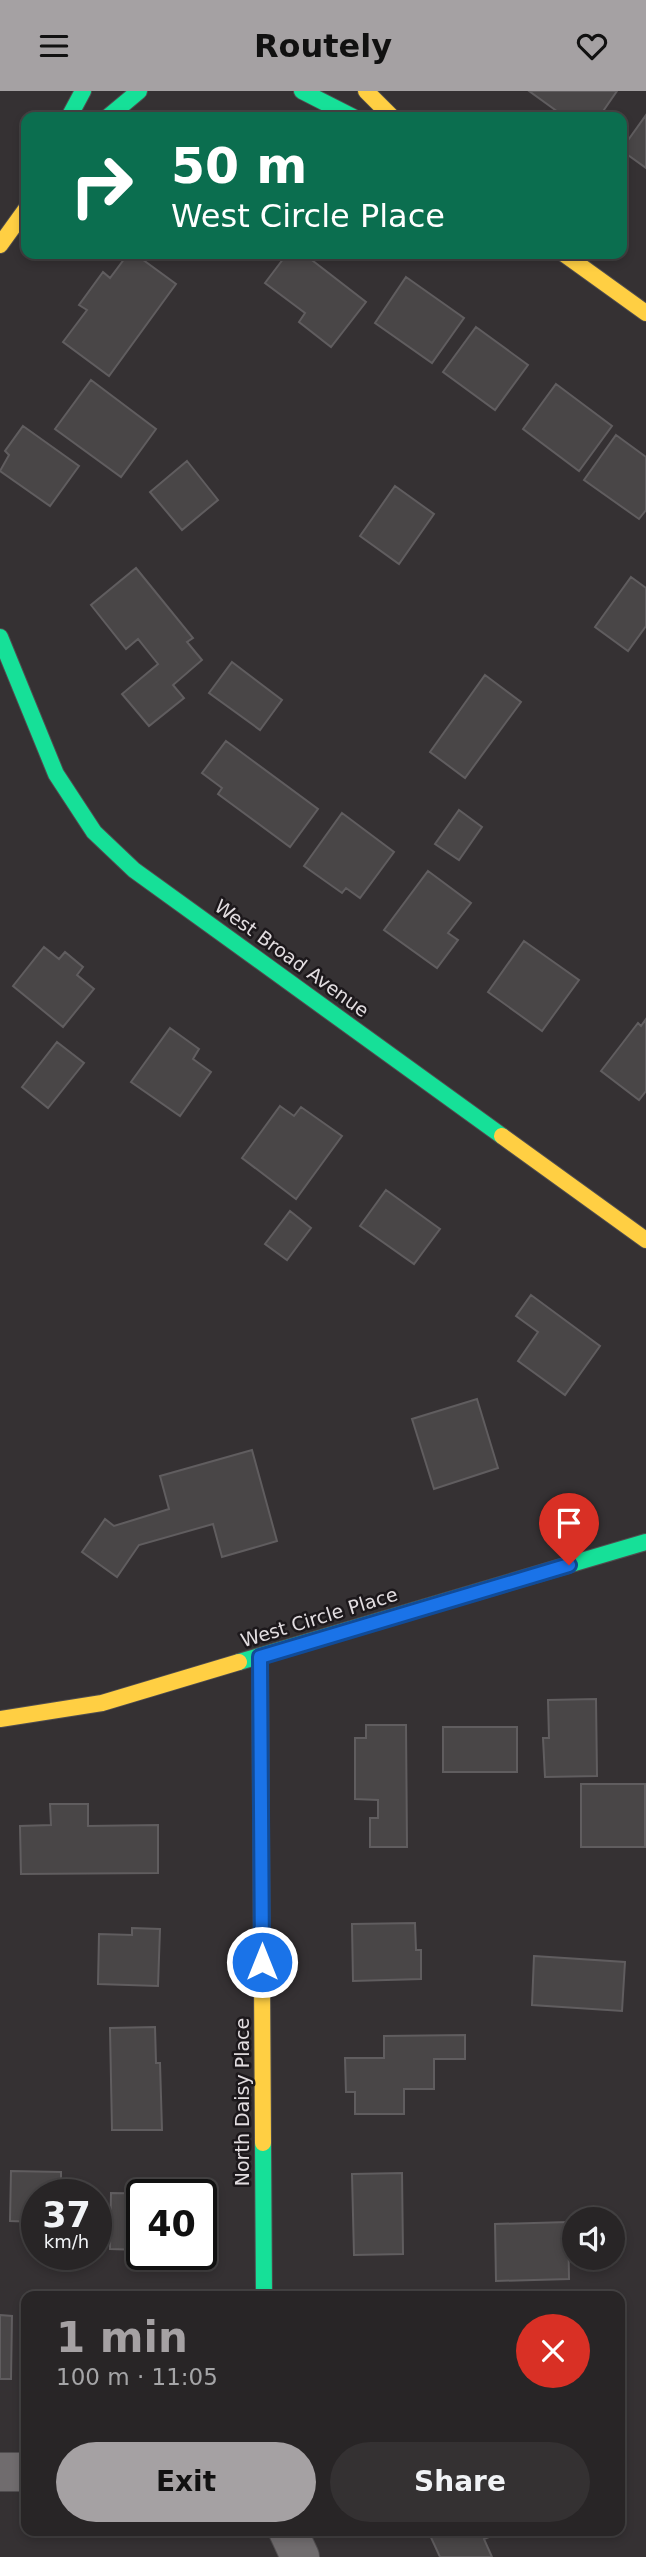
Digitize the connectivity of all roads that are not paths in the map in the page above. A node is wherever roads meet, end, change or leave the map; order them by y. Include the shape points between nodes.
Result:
1 (83, 91) edge
2 (139, 91) edge
3 (302, 91) edge
4 (366, 91) edge
5 (72, 112) edge
6 (114, 112) edge
7 (343, 112) edge
8 (387, 112) edge
9 (21, 216) edge
10 (0, 246) edge
11 (571, 259) edge
12 (646, 313) edge
13 (0, 637) edge
14 (646, 1240) edge
15 (646, 1542) edge
16 (260, 1657) junction
17 (0, 1719) edge
18 (264, 2291) edge
19 (0, 2472) edge
20 (21, 2472) edge
21 (290, 2536) edge
22 (300, 2557) edge

1 - 5 street
2 - 6 street
3 - 7 street
4 - 8 street
9 - 10 street
11 - 12 street
13 - 14 street, West Broad Avenue via 57,774 94,832 134,870
15 - 16 street, West Circle Place
16 - 17 street, West Circle Place via 102,1703
16 - 18 street, North Daisy Place
19 - 20 street
21 - 22 street

